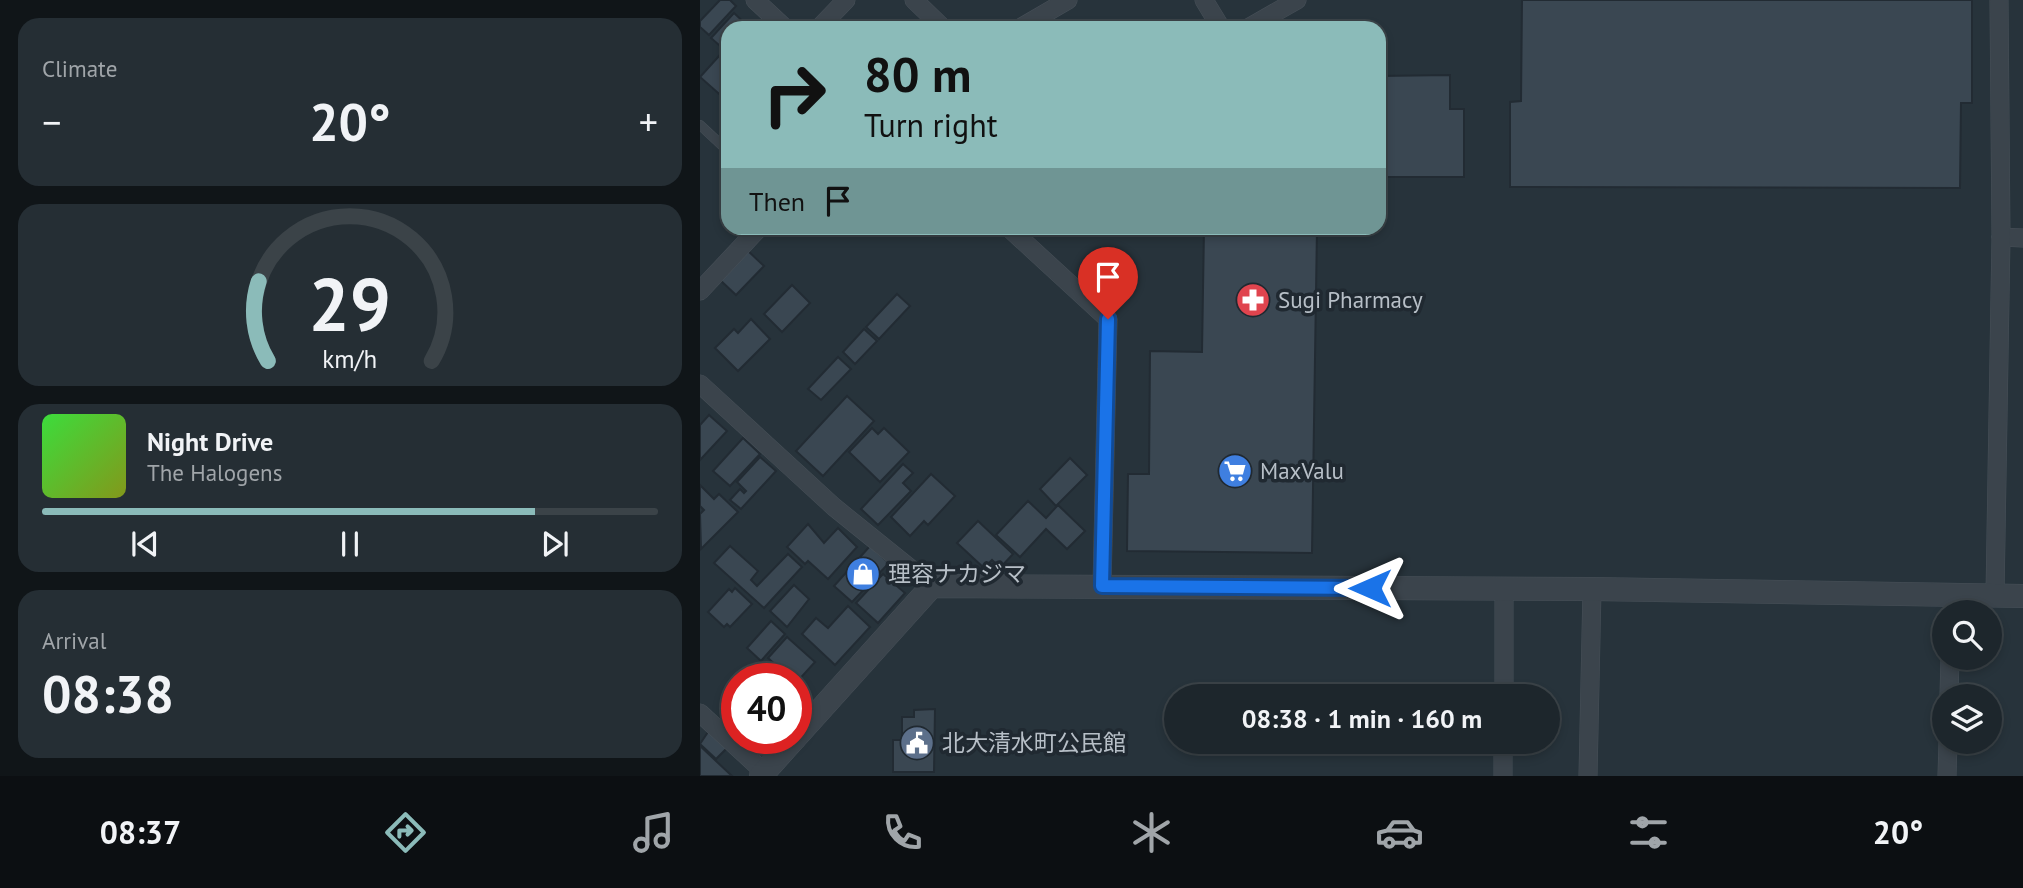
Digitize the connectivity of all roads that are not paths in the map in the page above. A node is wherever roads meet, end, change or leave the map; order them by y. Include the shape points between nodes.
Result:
1 (755, 0) edge
2 (846, 0) edge
3 (914, 0) edge
4 (1069, 0) edge
5 (1204, 0) edge
6 (1297, 0) edge
7 (1999, 0) edge
8 (778, 21) edge
9 (826, 21) edge
10 (936, 21) edge
11 (1032, 21) edge
12 (1218, 21) edge
13 (1260, 21) edge
14 (700, 125) edge
15 (721, 144) edge
16 (752, 235) edge
17 (1017, 235) edge
18 (2001, 237) junction
19 (2023, 238) edge
20 (700, 291) edge
21 (700, 384) edge
22 (932, 586) junction
23 (1102, 586) junction
24 (1504, 588) junction
25 (1592, 589) junction
26 (1995, 595) junction
27 (2023, 596) edge
28 (1971, 600) edge
29 (1932, 603) edge
30 (1504, 684) edge
31 (700, 713) edge
32 (812, 720) edge
33 (781, 754) edge
34 (1503, 754) edge
35 (1948, 754) edge
36 (763, 774) edge
37 (1503, 776) edge
38 (1588, 776) edge
39 (1947, 776) edge

1 - 8 street
2 - 9 street
3 - 10 street
4 - 11 street
5 - 12 street
6 - 13 street
7 - 18 street
14 - 15 lane
16 - 20 street
17 - 23 street via 1108,319
18 - 19 street
18 - 26 street
21 - 22 street via 834,507
22 - 23 street
22 - 32 street
23 - 24 street
24 - 25 street
24 - 30 street
25 - 29 street
25 - 38 street
26 - 27 street
26 - 28 street
31 - 36 street
33 - 36 street
34 - 37 street
35 - 39 street

